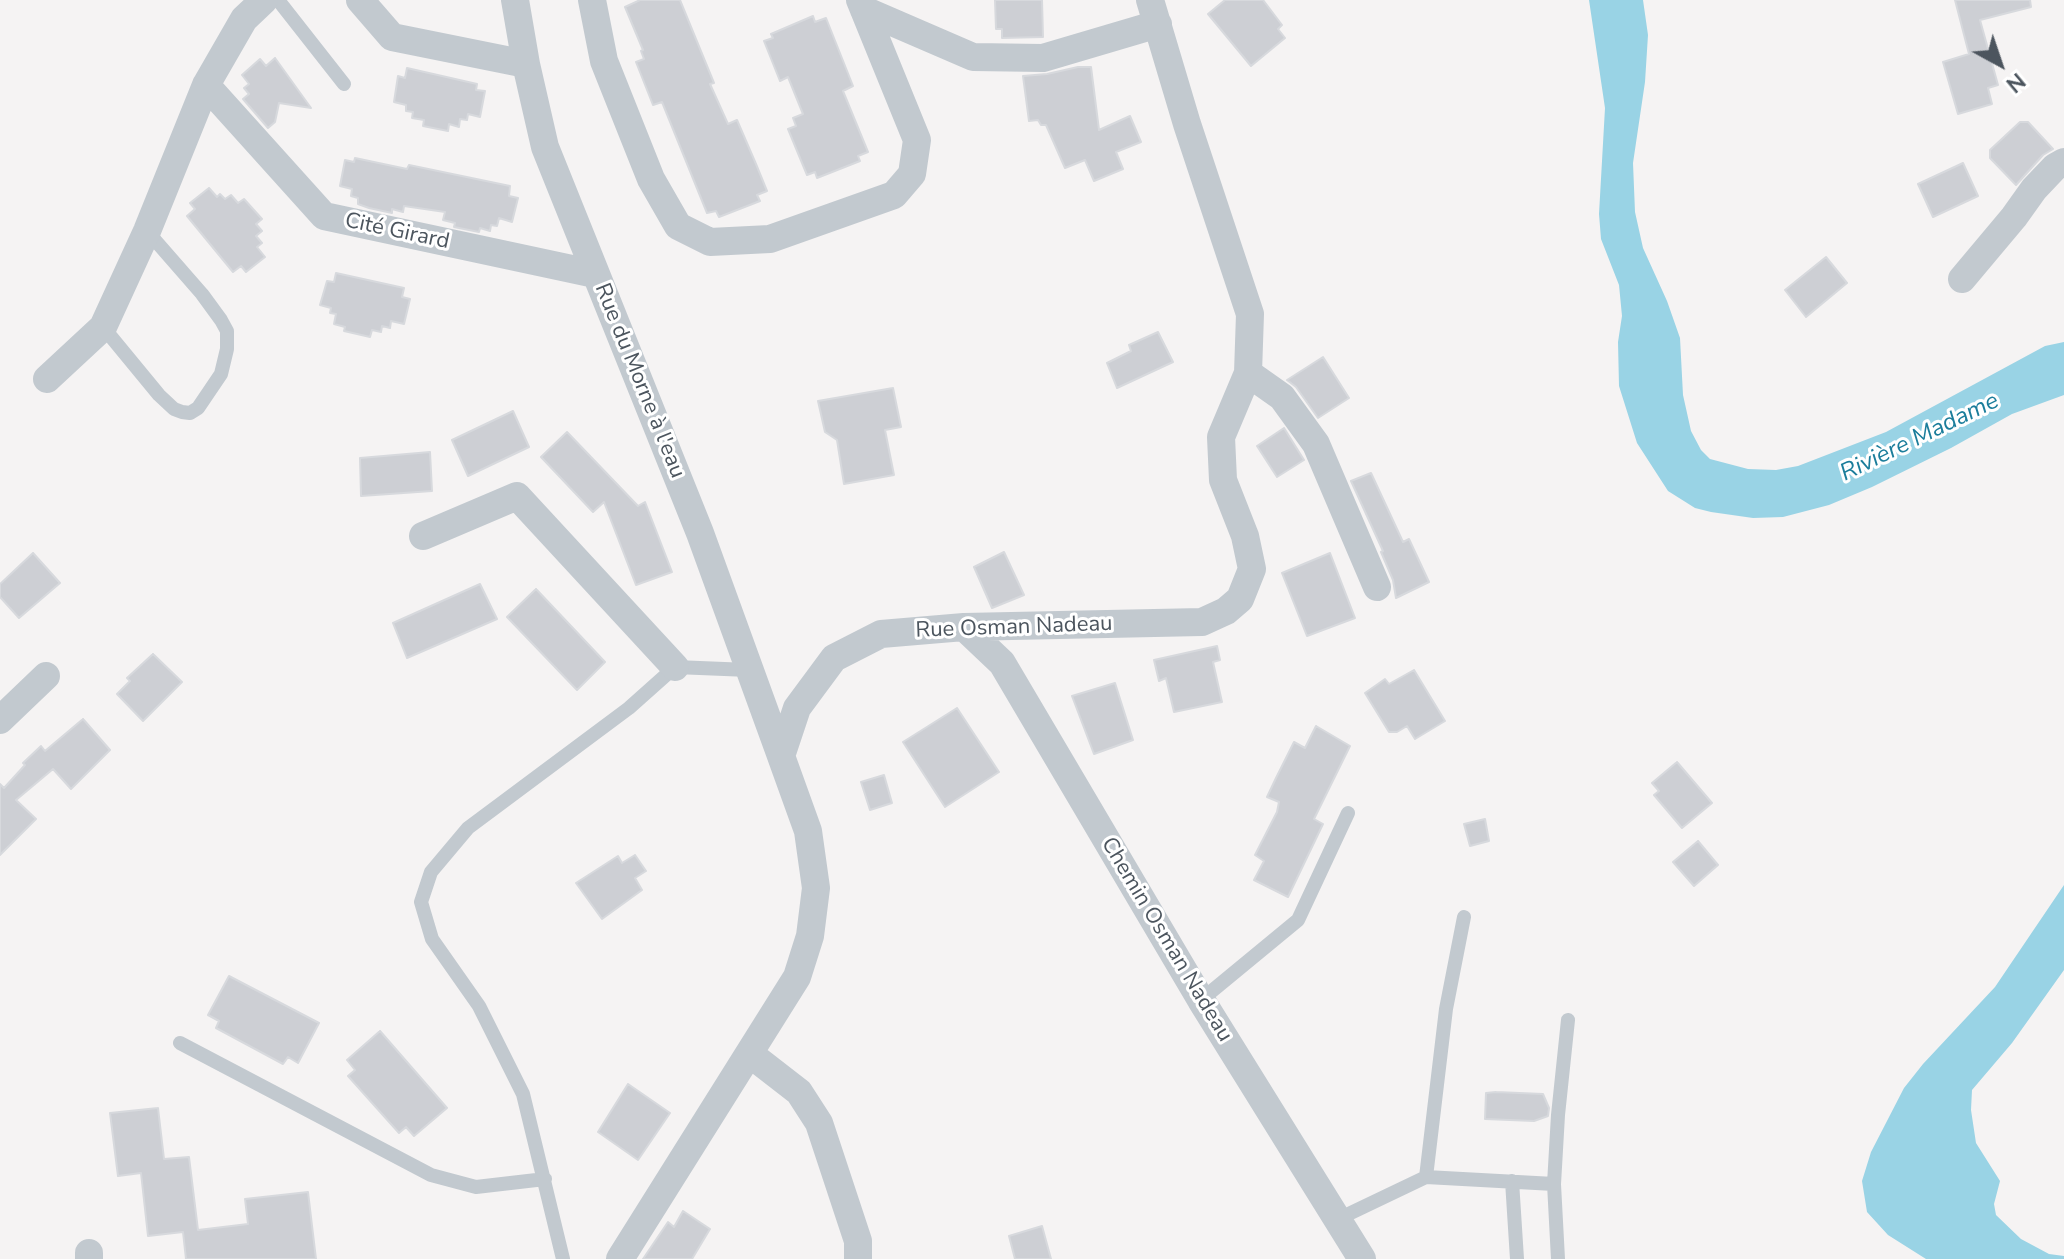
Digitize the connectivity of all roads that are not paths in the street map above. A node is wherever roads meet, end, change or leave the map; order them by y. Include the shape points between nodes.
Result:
1 (264, 0) edge
2 (278, 0) edge
3 (360, 0) edge
4 (515, 0) edge
5 (592, 0) edge
6 (862, 5) edge
7 (1154, 12) edge
8 (526, 64) junction
9 (344, 84) dead end
10 (206, 85) junction
11 (2064, 162) edge
12 (147, 231) junction
13 (595, 274) junction
14 (1962, 279) dead end
15 (103, 327) junction
16 (1248, 373) junction
17 (47, 379) dead end
18 (423, 536) dead end
19 (1377, 587) dead end
20 (964, 627) junction
21 (675, 667) junction
22 (749, 670) junction
23 (46, 676) dead end
24 (0, 720) edge
25 (781, 756) junction
26 (1348, 813) dead end
27 (1464, 917) dead end
28 (1201, 1000) junction
29 (1568, 1020) dead end
30 (180, 1043) dead end
31 (750, 1054) junction
32 (1426, 1177) junction
33 (545, 1179) junction
34 (1512, 1181) junction
35 (1554, 1184) junction
36 (1335, 1220) junction
37 (563, 1259) edge
38 (620, 1259) edge
39 (858, 1259) edge
40 (1362, 1259) edge
41 (1517, 1259) edge
42 (1558, 1259) edge

1 - 10 street via 244,19
2 - 9 lane
3 - 8 street via 392,37
4 - 8 street, Rue du Morne à l'eau
5 - 6 street via 604,61 651,179 678,226 710,242 770,239 894,195 912,174 917,140
6 - 7 street via 973,57 1043,58
7 - 16 street, Rue Osman Nadeau via 1250,314
8 - 13 street, Rue du Morne à l'eau via 545,147
10 - 12 street
10 - 13 street, Cité Girard via 324,216
11 - 14 street via 2034,189
12 - 15 street
12 - 15 lane via 227,331 221,374 198,408 182,412 159,395
13 - 22 street, Rue du Morne à l'eau
15 - 17 street
16 - 19 street via 1282,397 1316,444
16 - 20 street, Rue Osman Nadeau via 1221,437 1223,480 1252,569 1240,599 1202,622
18 - 21 street via 517,496
20 - 25 street, Rue Osman Nadeau via 881,634 834,658 797,708
20 - 28 street, Chemin Osman Nadeau via 1002,663
21 - 22 lane
21 - 33 lane via 629,708 468,828 431,872 421,902 432,939 479,1006 523,1094
22 - 25 street, Rue du Morne à l'eau
23 - 24 street
25 - 31 street via 808,831 816,888 810,936 797,977
26 - 28 lane via 1298,920
27 - 32 lane via 1446,1009
28 - 36 street, Chemin Osman Nadeau
29 - 35 lane
30 - 33 lane via 431,1175 476,1187
31 - 38 street
31 - 39 street via 799,1092 819,1123 858,1241
32 - 34 lane
32 - 36 lane
33 - 37 lane
34 - 35 lane
34 - 41 lane
35 - 42 lane
36 - 40 street, Chemin Osman Nadeau

